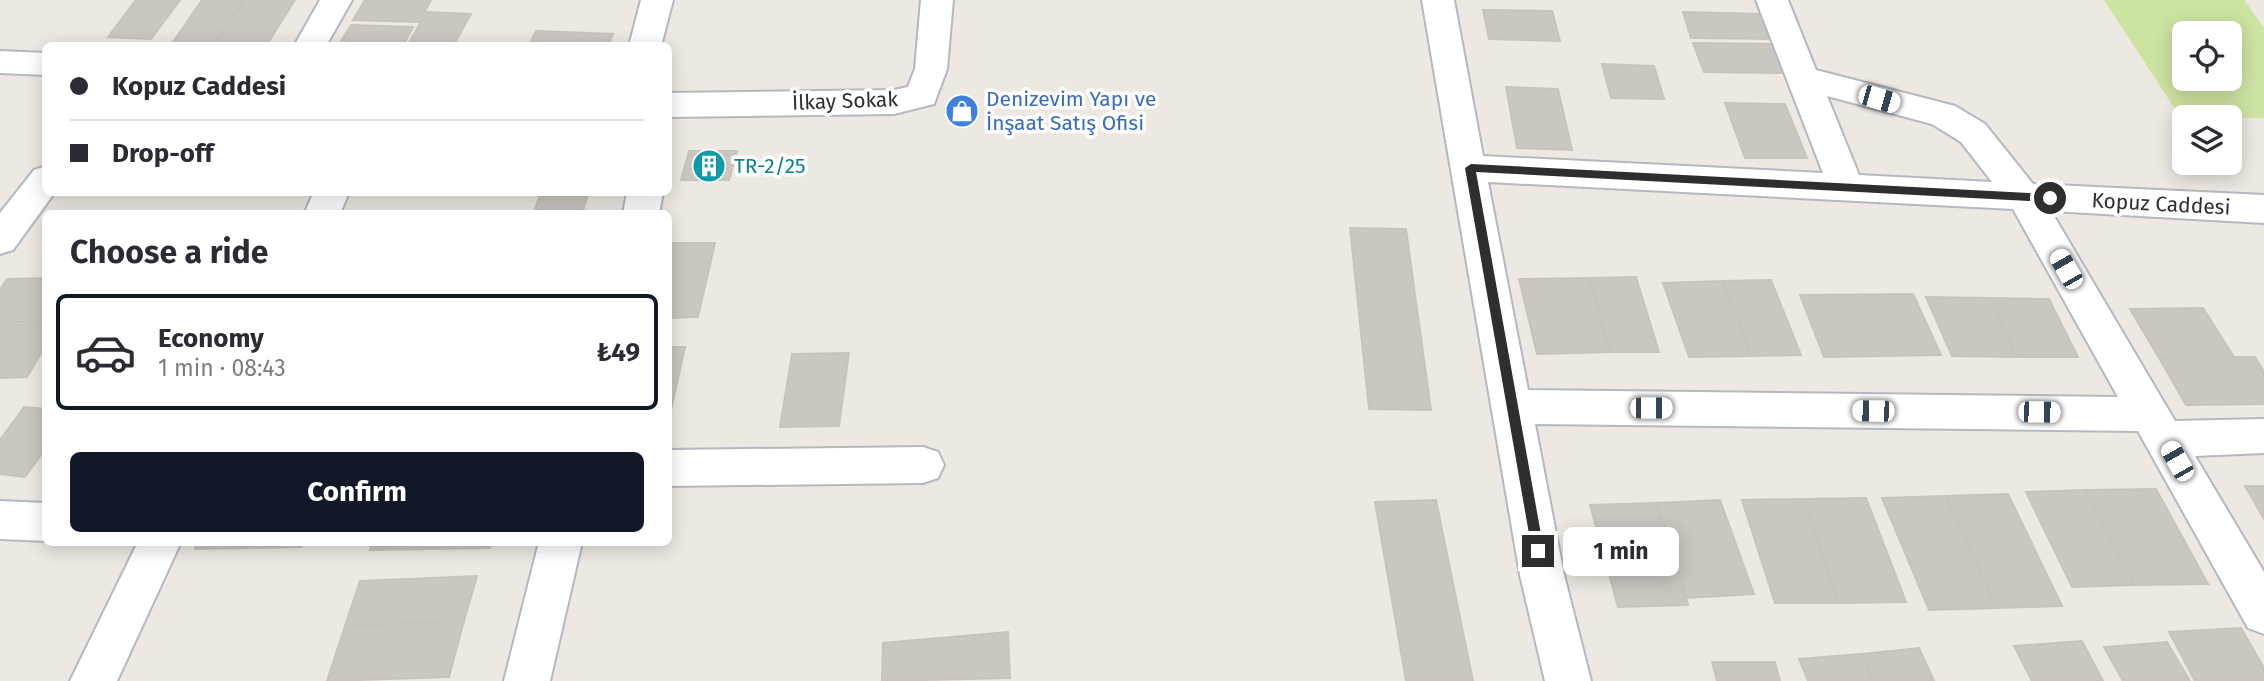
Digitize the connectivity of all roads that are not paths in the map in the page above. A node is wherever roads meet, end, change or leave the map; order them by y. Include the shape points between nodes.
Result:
1 (336, 0) edge
2 (657, 0) edge
3 (937, 0) edge
4 (1438, 0) edge
5 (1772, 0) edge
6 (312, 42) edge
7 (646, 42) edge
8 (0, 62) edge
9 (42, 65) edge
10 (1803, 78) junction
11 (672, 105) edge
12 (1471, 168) junction
13 (42, 184) edge
14 (1847, 189) junction
15 (2024, 197) junction
16 (2264, 209) edge
17 (0, 240) edge
18 (1513, 407) junction
19 (2157, 426) junction
20 (2264, 436) edge
21 (923, 465) dead end
22 (672, 468) edge
23 (0, 520) edge
24 (42, 522) edge
25 (158, 546) edge
26 (560, 546) edge
27 (2264, 613) edge
28 (93, 681) edge
29 (527, 681) edge
30 (1567, 681) edge

1 - 6 street
2 - 7 street
3 - 11 street, İlkay Sokak via 932,69 922,96 894,102
4 - 12 street
5 - 10 street
8 - 9 street
10 - 14 street
10 - 15 street via 1942,115 1973,133
12 - 14 street, Kopuz Caddesi
12 - 18 street
13 - 17 street
14 - 15 street, Kopuz Caddesi
15 - 16 street, Kopuz Caddesi
15 - 19 street
18 - 19 street
18 - 30 street via 1542,575
19 - 20 street
19 - 27 street
21 - 22 street
23 - 24 street
25 - 28 street
26 - 29 street

